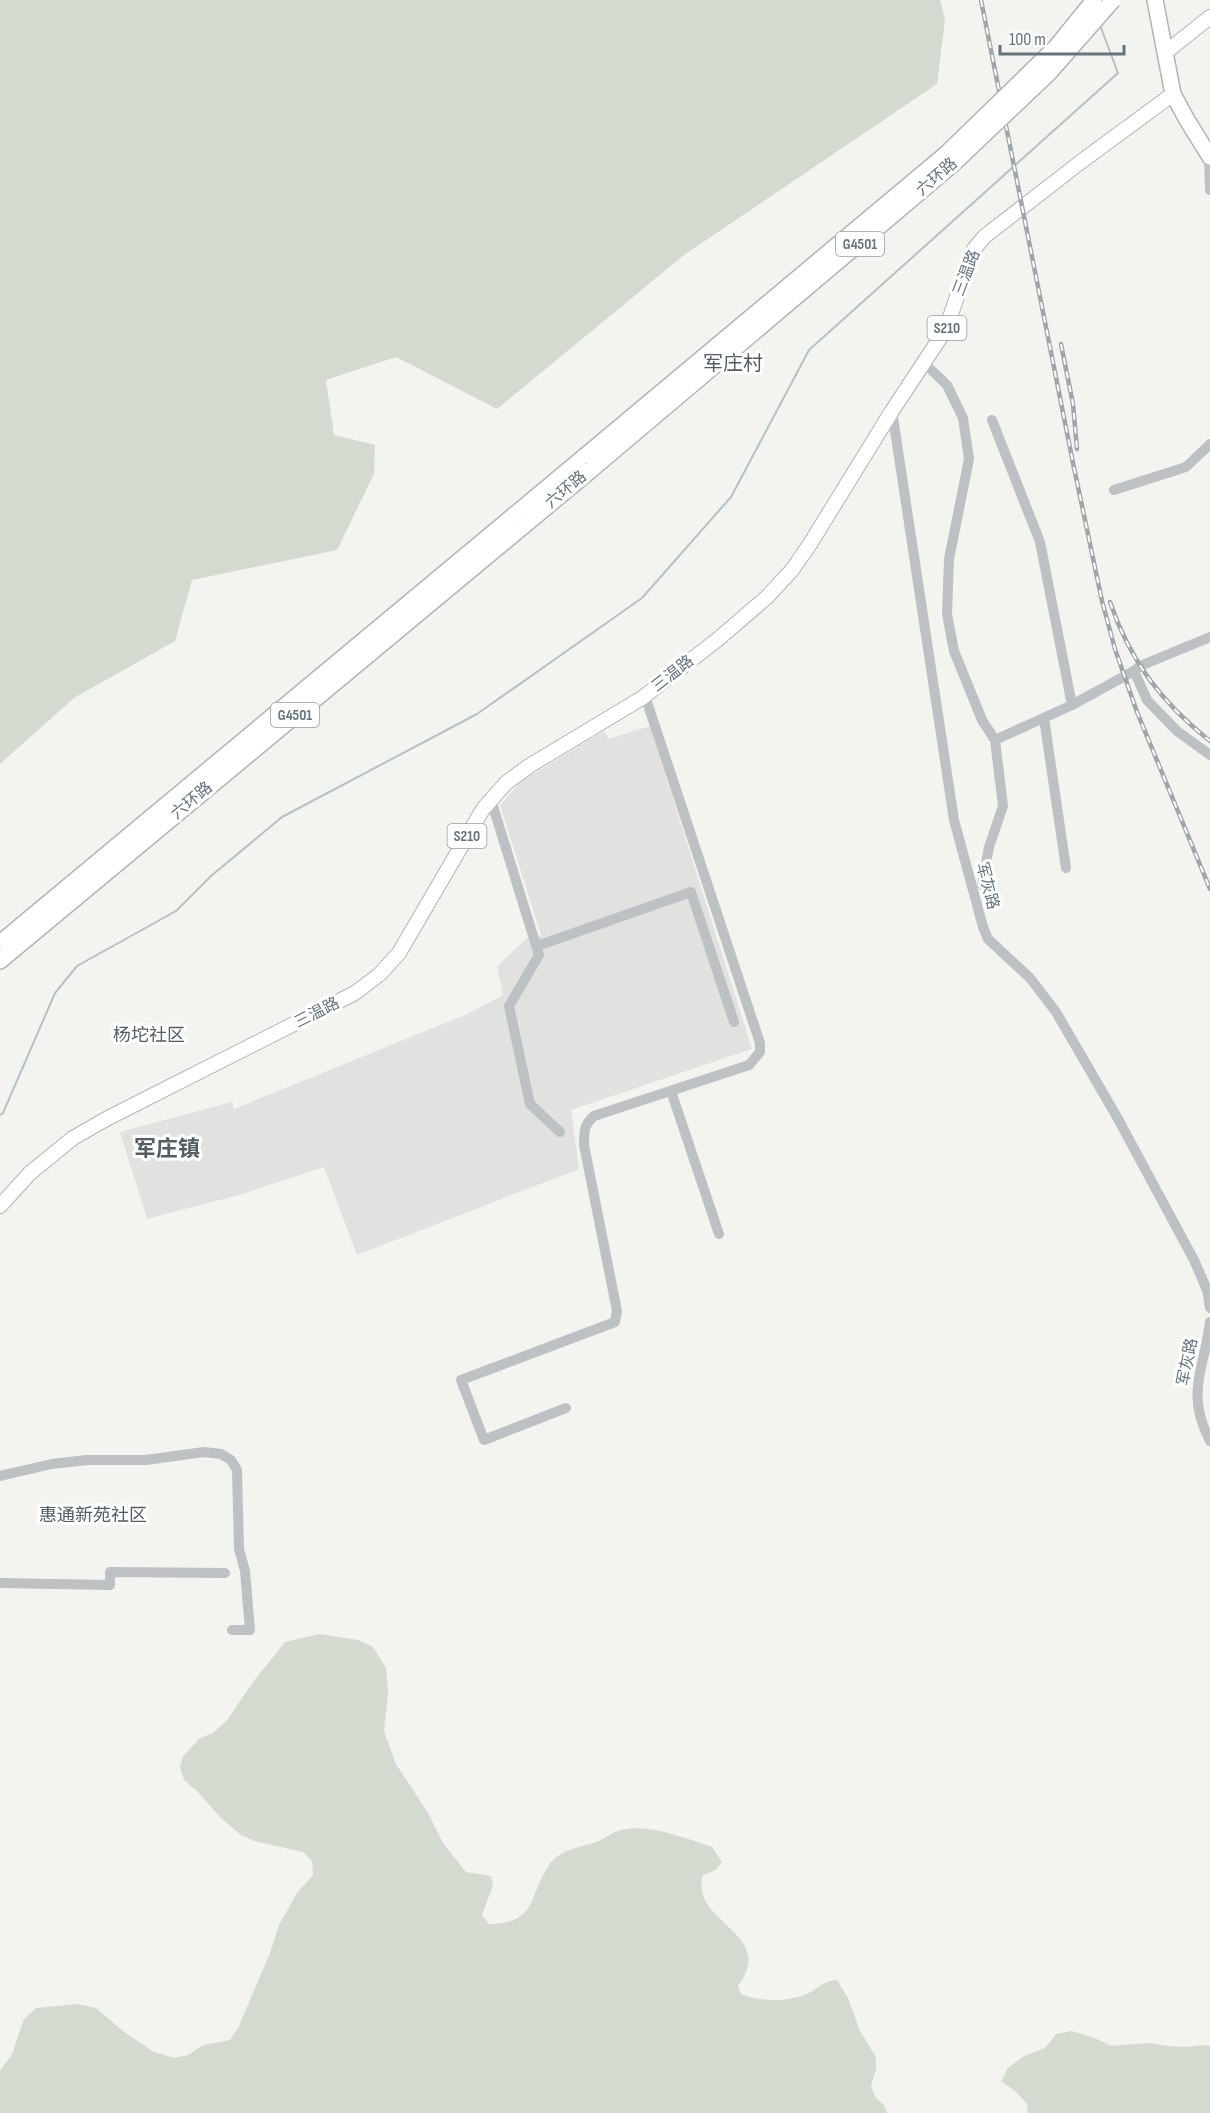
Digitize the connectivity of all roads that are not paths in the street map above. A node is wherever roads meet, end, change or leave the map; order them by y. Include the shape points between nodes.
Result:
1 (1094, 0) edge
2 (1113, 0) edge
3 (1155, 0) edge
4 (1210, 16) edge
5 (1166, 52) junction
6 (1173, 94) junction
7 (1210, 156) edge
8 (1210, 190) edge
9 (925, 364) junction
10 (892, 411) junction
11 (992, 420) dead end
12 (1210, 444) edge
13 (588, 463) junction
14 (1114, 490) dead end
15 (1210, 637) edge
16 (1134, 671) junction
17 (645, 696) junction
18 (1072, 705) junction
19 (1044, 718) junction
20 (995, 740) junction
21 (1210, 755) edge
22 (491, 800) junction
23 (1066, 868) dead end
24 (982, 885) dead end
25 (0, 942) edge
26 (537, 946) junction
27 (0, 961) edge
28 (734, 1022) dead end
29 (671, 1090) junction
30 (560, 1132) dead end
31 (0, 1206) edge
32 (719, 1234) dead end
33 (1210, 1308) edge
34 (1210, 1322) edge
35 (1209, 1336) edge
36 (566, 1408) dead end
37 (1210, 1441) edge
38 (0, 1476) edge
39 (225, 1574) dead end
40 (0, 1583) edge
41 (232, 1630) dead end

1 - 13 highway, 六环路 / G4501, bridge via 1056,46 946,154
2 - 13 highway, 六环路 / G4501, bridge via 1049,73 952,165
3 - 5 highway
4 - 5 main road
5 - 6 highway
6 - 7 highway
6 - 9 main road, 三温路 / S210 via 985,236 974,249 946,329
7 - 8 street
9 - 10 main road, 三温路 / S210
9 - 20 street via 947,385 963,418 969,459 949,559 947,614 954,651 982,720
10 - 17 main road, 三温路 / S210 via 810,544 780,584
10 - 33 street, 军灰路 via 954,820 982,927 988,939 1030,978 1056,1012 1194,1260
11 - 18 street via 1040,542
12 - 14 street via 1186,467
13 - 25 highway, 六环路 / G4501
13 - 27 highway, 六环路 / G4501
15 - 16 street
16 - 18 street
16 - 21 street via 1147,700 1177,731
17 - 22 main road, 三温路 / S210 via 529,766
17 - 29 street via 760,1043 760,1052 749,1065
18 - 19 street
19 - 20 street
19 - 23 street
20 - 24 street via 1003,806
22 - 26 street
22 - 31 main road, 三温路 / S210 via 399,953 380,974 355,993 73,1138 30,1173
26 - 28 street via 691,892
26 - 30 street via 539,955 508,1006 530,1104
29 - 32 street
29 - 36 street via 594,1116 584,1131 617,1311 615,1322 461,1380 484,1440
34 - 35 street, 军灰路
35 - 37 street, 军灰路 via 1196,1397 1201,1424
38 - 41 street via 87,1460 146,1460 204,1452 231,1460 237,1470 239,1549 250,1630
39 - 40 street via 110,1572 110,1585

